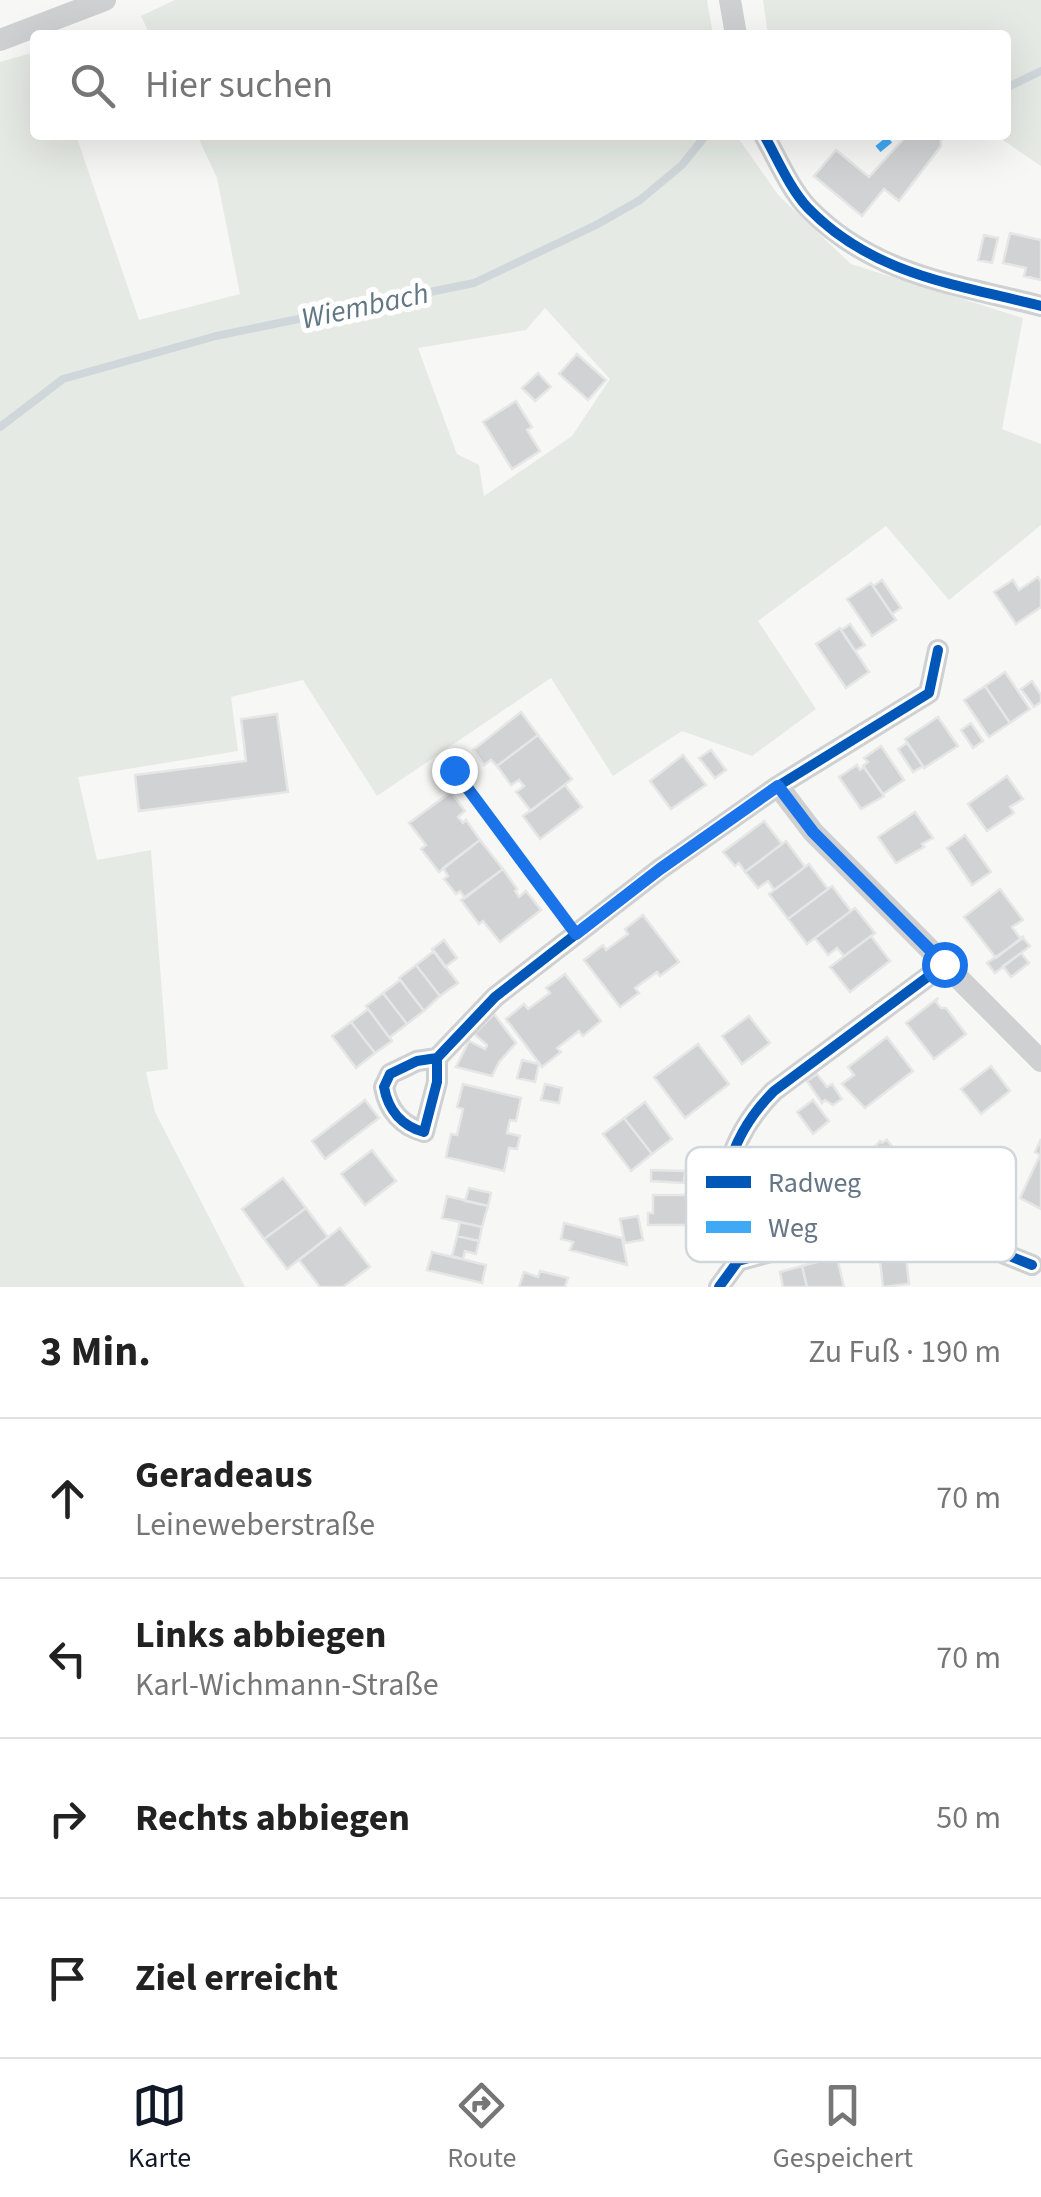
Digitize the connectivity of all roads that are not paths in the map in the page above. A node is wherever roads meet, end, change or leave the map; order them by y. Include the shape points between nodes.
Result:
1 (730, 0) edge
2 (96, 2) edge
3 (735, 30) edge
4 (0, 40) edge
5 (767, 140) edge
6 (1041, 306) edge
7 (938, 650) dead end
8 (454, 770) dead end
9 (778, 786) junction
10 (576, 934) junction
11 (944, 964) junction
12 (1036, 1047) edge
13 (437, 1058) dead end
14 (734, 1147) edge
15 (1016, 1259) edge
16 (737, 1262) edge
17 (1032, 1265) dead end
18 (719, 1287) edge

1 - 3 street
2 - 4 street
5 - 6 street via 806,206 858,250 900,270
7 - 9 street via 928,693
8 - 10 lane
9 - 10 street
9 - 11 street via 813,832
10 - 13 street via 495,997
11 - 12 street
11 - 14 street via 774,1091
15 - 17 street
16 - 18 street

